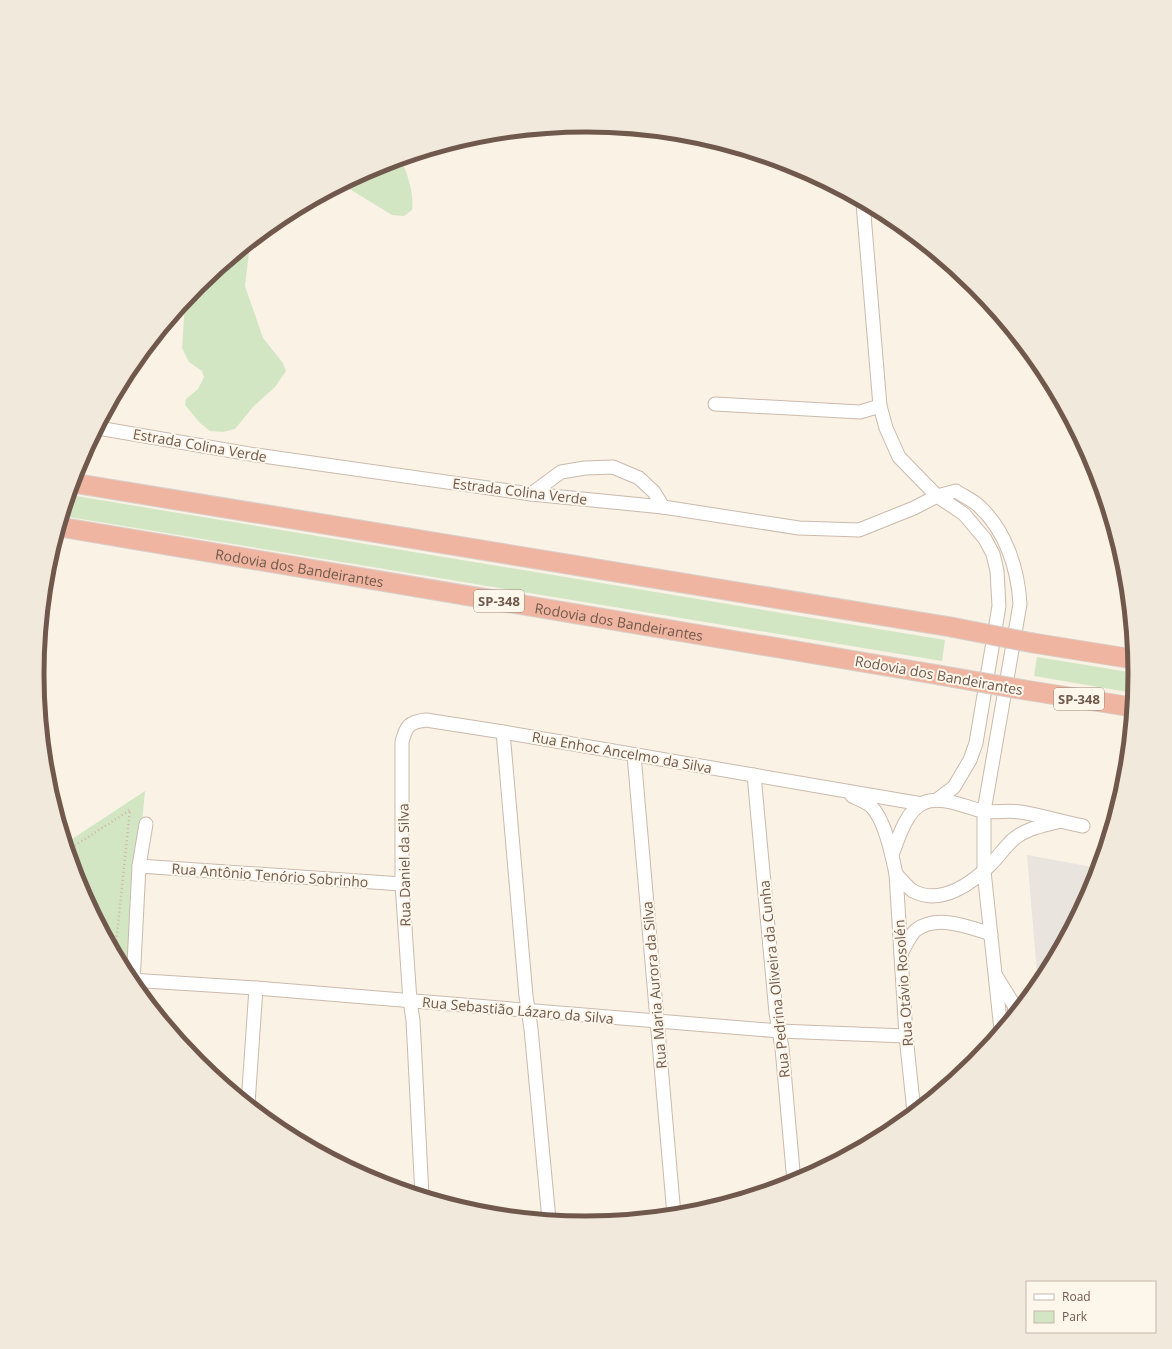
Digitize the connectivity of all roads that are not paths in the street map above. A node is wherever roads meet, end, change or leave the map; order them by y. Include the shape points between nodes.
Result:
1 (864, 209) edge
2 (715, 404) dead end
3 (880, 406) junction
4 (103, 429) edge
5 (79, 484) edge
6 (531, 494) junction
7 (937, 496) junction
8 (663, 507) junction
9 (64, 528) edge
10 (1128, 658) edge
11 (1127, 706) edge
12 (405, 729) joint
13 (503, 732) junction
14 (634, 755) junction
15 (754, 775) junction
16 (841, 790) junction
17 (937, 800) junction
18 (922, 804) junction
19 (984, 811) junction
20 (1059, 822) junction
21 (146, 824) dead end
22 (1083, 826) dead end
23 (892, 855) junction
24 (139, 866) junction
25 (984, 871) junction
26 (896, 874) junction
27 (402, 884) junction
28 (991, 934) junction
29 (900, 954) junction
30 (133, 972) edge
31 (994, 973) junction
32 (139, 981) edge
33 (256, 988) junction
34 (410, 1001) junction
35 (1014, 1006) edge
36 (529, 1011) junction
37 (657, 1022) junction
38 (1000, 1023) edge
39 (779, 1031) junction
40 (906, 1036) junction
41 (248, 1098) edge
42 (913, 1106) edge
43 (793, 1175) edge
44 (422, 1191) edge
45 (673, 1209) edge
46 (549, 1215) edge

1 - 3 street
2 - 3 street via 860,412
3 - 7 street via 886,428 900,457
4 - 6 street, Estrada Colina Verde via 256,455
5 - 10 highway, bridge
6 - 8 street, Estrada Colina Verde
6 - 8 street via 561,472 614,467 639,478 654,492
7 - 8 street, Estrada Colina Verde via 859,530 799,528
7 - 17 street via 964,514 985,539 993,554 997,571 999,606 976,743 962,777
7 - 19 street, Estrada Colina Verde via 956,491 978,505 988,516 1010,553 1019,591 1020,604
9 - 11 highway, Rodovia dos Bandeirantes / SP-348, bridge
12 - 13 street, Rua Enhoc Ancelmo da Silva via 415,721 426,720
12 - 27 street, Rua Daniel da Silva via 402,742
13 - 14 street, Rua Enhoc Ancelmo da Silva
13 - 36 street
14 - 15 street, Rua Enhoc Ancelmo da Silva
14 - 37 street, Rua Maria Aurora da Silva
15 - 16 street, Rua Enhoc Ancelmo da Silva
15 - 39 street, Rua Pedrina Oliveira da Cunha
16 - 18 street, Rua Enhoc Ancelmo da Silva
16 - 23 street, Rua Enhoc Ancelmo da Silva via 870,805 880,818
17 - 18 street
17 - 19 street
18 - 23 street via 903,825
19 - 20 street via 1018,812
19 - 25 street
20 - 22 street
20 - 25 street via 1032,828 1013,839
21 - 24 street
23 - 26 street, Rua Otávio Rosolén
24 - 27 street, Rua Antônio Tenório Sobrinho
24 - 30 street
25 - 26 street via 953,891 937,896 925,896 912,890
25 - 28 street
26 - 29 street, Rua Otávio Rosolén
27 - 34 street, Rua Daniel da Silva
28 - 29 street via 961,924 932,922 915,931
28 - 31 street
29 - 40 street, Rua Otávio Rosolén
31 - 35 street
31 - 38 street
32 - 33 street, Rua Sebastião Lázaro da Silva
33 - 34 street, Rua Sebastião Lázaro da Silva
33 - 41 street
34 - 36 street, Rua Sebastião Lázaro da Silva
34 - 44 street, Rua Daniel da Silva
36 - 37 street, Rua Sebastião Lázaro da Silva
36 - 46 street
37 - 39 street, Rua Sebastião Lázaro da Silva
37 - 45 street, Rua Maria Aurora da Silva
39 - 40 street, Rua Sebastião Lázaro da Silva
39 - 43 street, Rua Pedrina Oliveira da Cunha
40 - 42 street, Rua Otávio Rosolén

